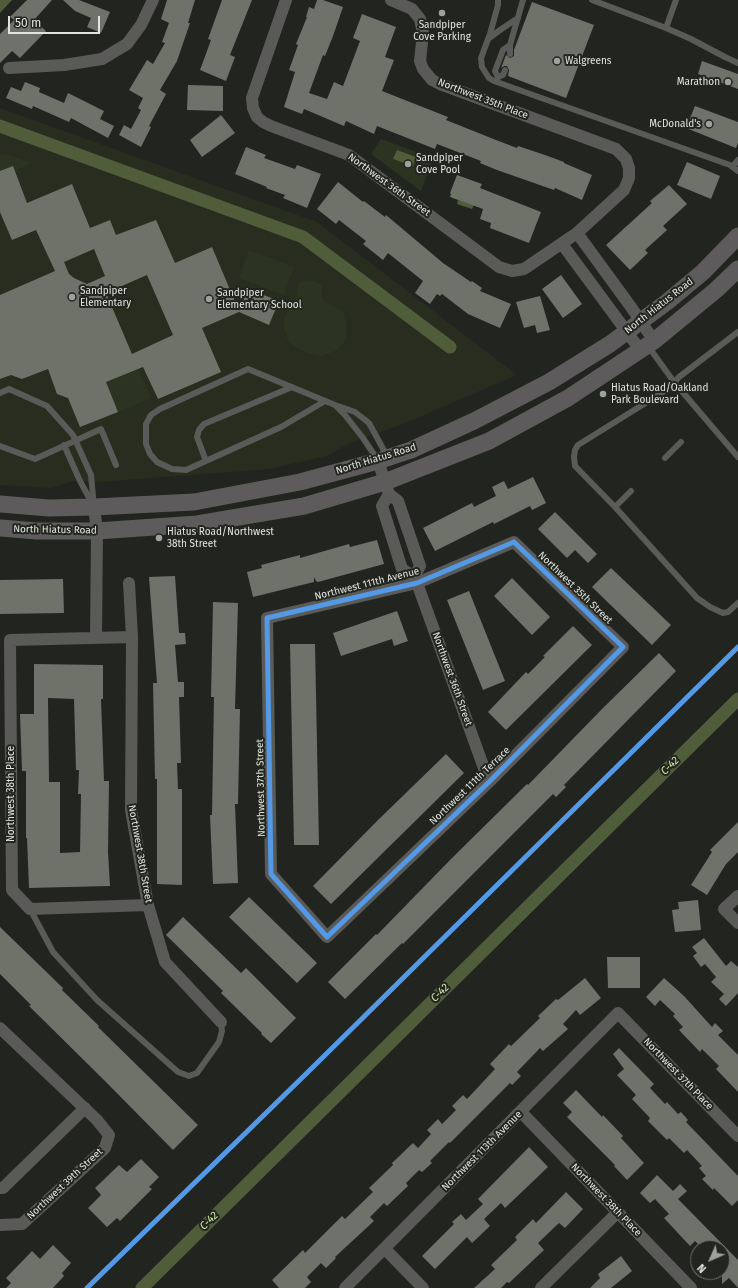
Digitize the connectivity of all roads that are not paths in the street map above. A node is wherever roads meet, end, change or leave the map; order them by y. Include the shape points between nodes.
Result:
1 (153, 0) edge
2 (286, 0) edge
3 (391, 0) edge
4 (498, 0) edge
5 (523, 0) edge
6 (592, 0) edge
7 (676, 0) edge
8 (518, 18) junction
9 (666, 28) junction
10 (487, 40) junction
11 (510, 45) junction
12 (510, 54) dead end
13 (738, 63) edge
14 (9, 68) dead end
15 (505, 70) dead end
16 (497, 79) junction
17 (738, 160) edge
18 (733, 166) junction
19 (738, 171) edge
20 (577, 233) junction
21 (738, 236) edge
22 (562, 244) junction
23 (738, 269) edge
24 (641, 322) junction
25 (627, 332) junction
26 (738, 332) edge
27 (648, 346) junction
28 (674, 382) junction
29 (292, 387) junction
30 (0, 393) edge
31 (325, 401) junction
32 (335, 404) junction
33 (75, 441) junction
34 (681, 442) dead end
35 (64, 445) junction
36 (0, 446) edge
37 (738, 457) edge
38 (665, 458) dead end
39 (383, 459) junction
40 (206, 460) junction
41 (116, 465) dead end
42 (387, 488) junction
43 (631, 491) dead end
44 (0, 504) edge
45 (94, 507) junction
46 (615, 507) junction
47 (0, 528) edge
48 (97, 531) junction
49 (514, 542) joint
50 (416, 580) junction
51 (129, 583) dead end
52 (738, 603) edge
53 (267, 618) joint
54 (132, 637) junction
55 (96, 638) junction
56 (623, 647) joint
57 (489, 782) junction
58 (738, 896) edge
59 (148, 905) junction
60 (30, 909) junction
61 (738, 923) edge
62 (327, 936) joint
63 (618, 1013) joint
64 (221, 1022) joint
65 (0, 1028) edge
66 (84, 1108) junction
67 (521, 1112) junction
68 (738, 1136) edge
69 (0, 1188) edge
70 (618, 1212) junction
71 (0, 1225) edge
72 (386, 1249) junction
73 (345, 1288) edge
74 (424, 1288) edge
75 (541, 1288) edge
76 (691, 1288) edge

1 - 14 street via 141,25 127,44 102,59 64,65
2 - 22 street, Northwest 36th Street via 252,98 254,110 260,120 350,155 492,262 508,271 524,269
3 - 20 street, Northwest 35th Place via 409,7 420,19 423,33 420,61 434,82 610,146 626,159 629,178 624,190
4 - 10 lane
5 - 8 lane
6 - 9 lane
7 - 9 lane
8 - 10 lane
8 - 11 lane
9 - 13 lane
10 - 16 lane via 481,58 482,67 489,78
11 - 12 lane
11 - 16 lane via 503,50 495,71
15 - 16 lane via 504,75
16 - 18 lane
17 - 18 lane
18 - 19 lane
20 - 22 street
20 - 24 street
21 - 24 main road, North Hiatus Road via 703,272
22 - 25 street
23 - 27 main road, North Hiatus Road
24 - 25 main road, North Hiatus Road
24 - 27 street
25 - 27 street
25 - 39 main road, North Hiatus Road via 543,386 411,450
26 - 28 lane
27 - 28 lane
27 - 42 main road, North Hiatus Road via 568,398 489,440
28 - 37 lane
28 - 46 lane via 668,389 578,445 575,450 575,466
29 - 31 lane
29 - 40 lane via 204,424 197,437
29 - 40 lane via 248,369 151,415 146,424 146,444 157,462 164,467 186,470
30 - 33 lane via 9,389 47,406 73,435
31 - 32 lane
31 - 40 lane via 281,427
32 - 39 lane
32 - 39 lane via 355,412 369,423
33 - 35 lane
33 - 41 lane via 101,429
33 - 45 lane via 92,476
34 - 38 lane
35 - 36 lane via 35,459
35 - 45 lane
39 - 42 street
39 - 45 main road, North Hiatus Road via 300,482 194,502
42 - 48 main road, North Hiatus Road via 299,507 197,524
42 - 50 street via 398,501 420,566
42 - 50 street, Northwest 36th Street via 382,506 402,569
43 - 46 lane
44 - 45 main road, North Hiatus Road via 49,508
45 - 48 street
46 - 52 lane via 697,598 723,613
47 - 48 main road, North Hiatus Road
48 - 55 street
49 - 50 street, Northwest 111th Avenue
49 - 56 street, Northwest 35th Street
50 - 53 street, Northwest 111th Avenue
50 - 57 street, Northwest 36th Street
51 - 54 street, Northwest 38th Street
53 - 62 street, Northwest 37th Street via 271,874
54 - 55 street
54 - 59 street, Northwest 38th Street via 131,810
55 - 60 street, Northwest 38th Place via 10,640 12,890
56 - 57 street, Northwest 111th Terrace
57 - 62 street, Northwest 111th Terrace
58 - 61 street via 724,909
59 - 60 street
59 - 64 street, Northwest 38th Street via 165,962
60 - 64 lane via 53,952 97,1000 178,1072 189,1076 197,1073 219,1042
63 - 67 street, Northwest 113th Avenue
63 - 68 street, Northwest 37th Place
65 - 66 street, Northwest 39th Street
66 - 69 street via 3,1188
66 - 71 street, Northwest 39th Street via 109,1135 105,1148 22,1224
67 - 70 street, Northwest 38th Place
67 - 72 street, Northwest 113th Avenue
70 - 75 street
70 - 76 street, Northwest 38th Place
72 - 73 street, Northwest 113th Avenue
72 - 74 street

